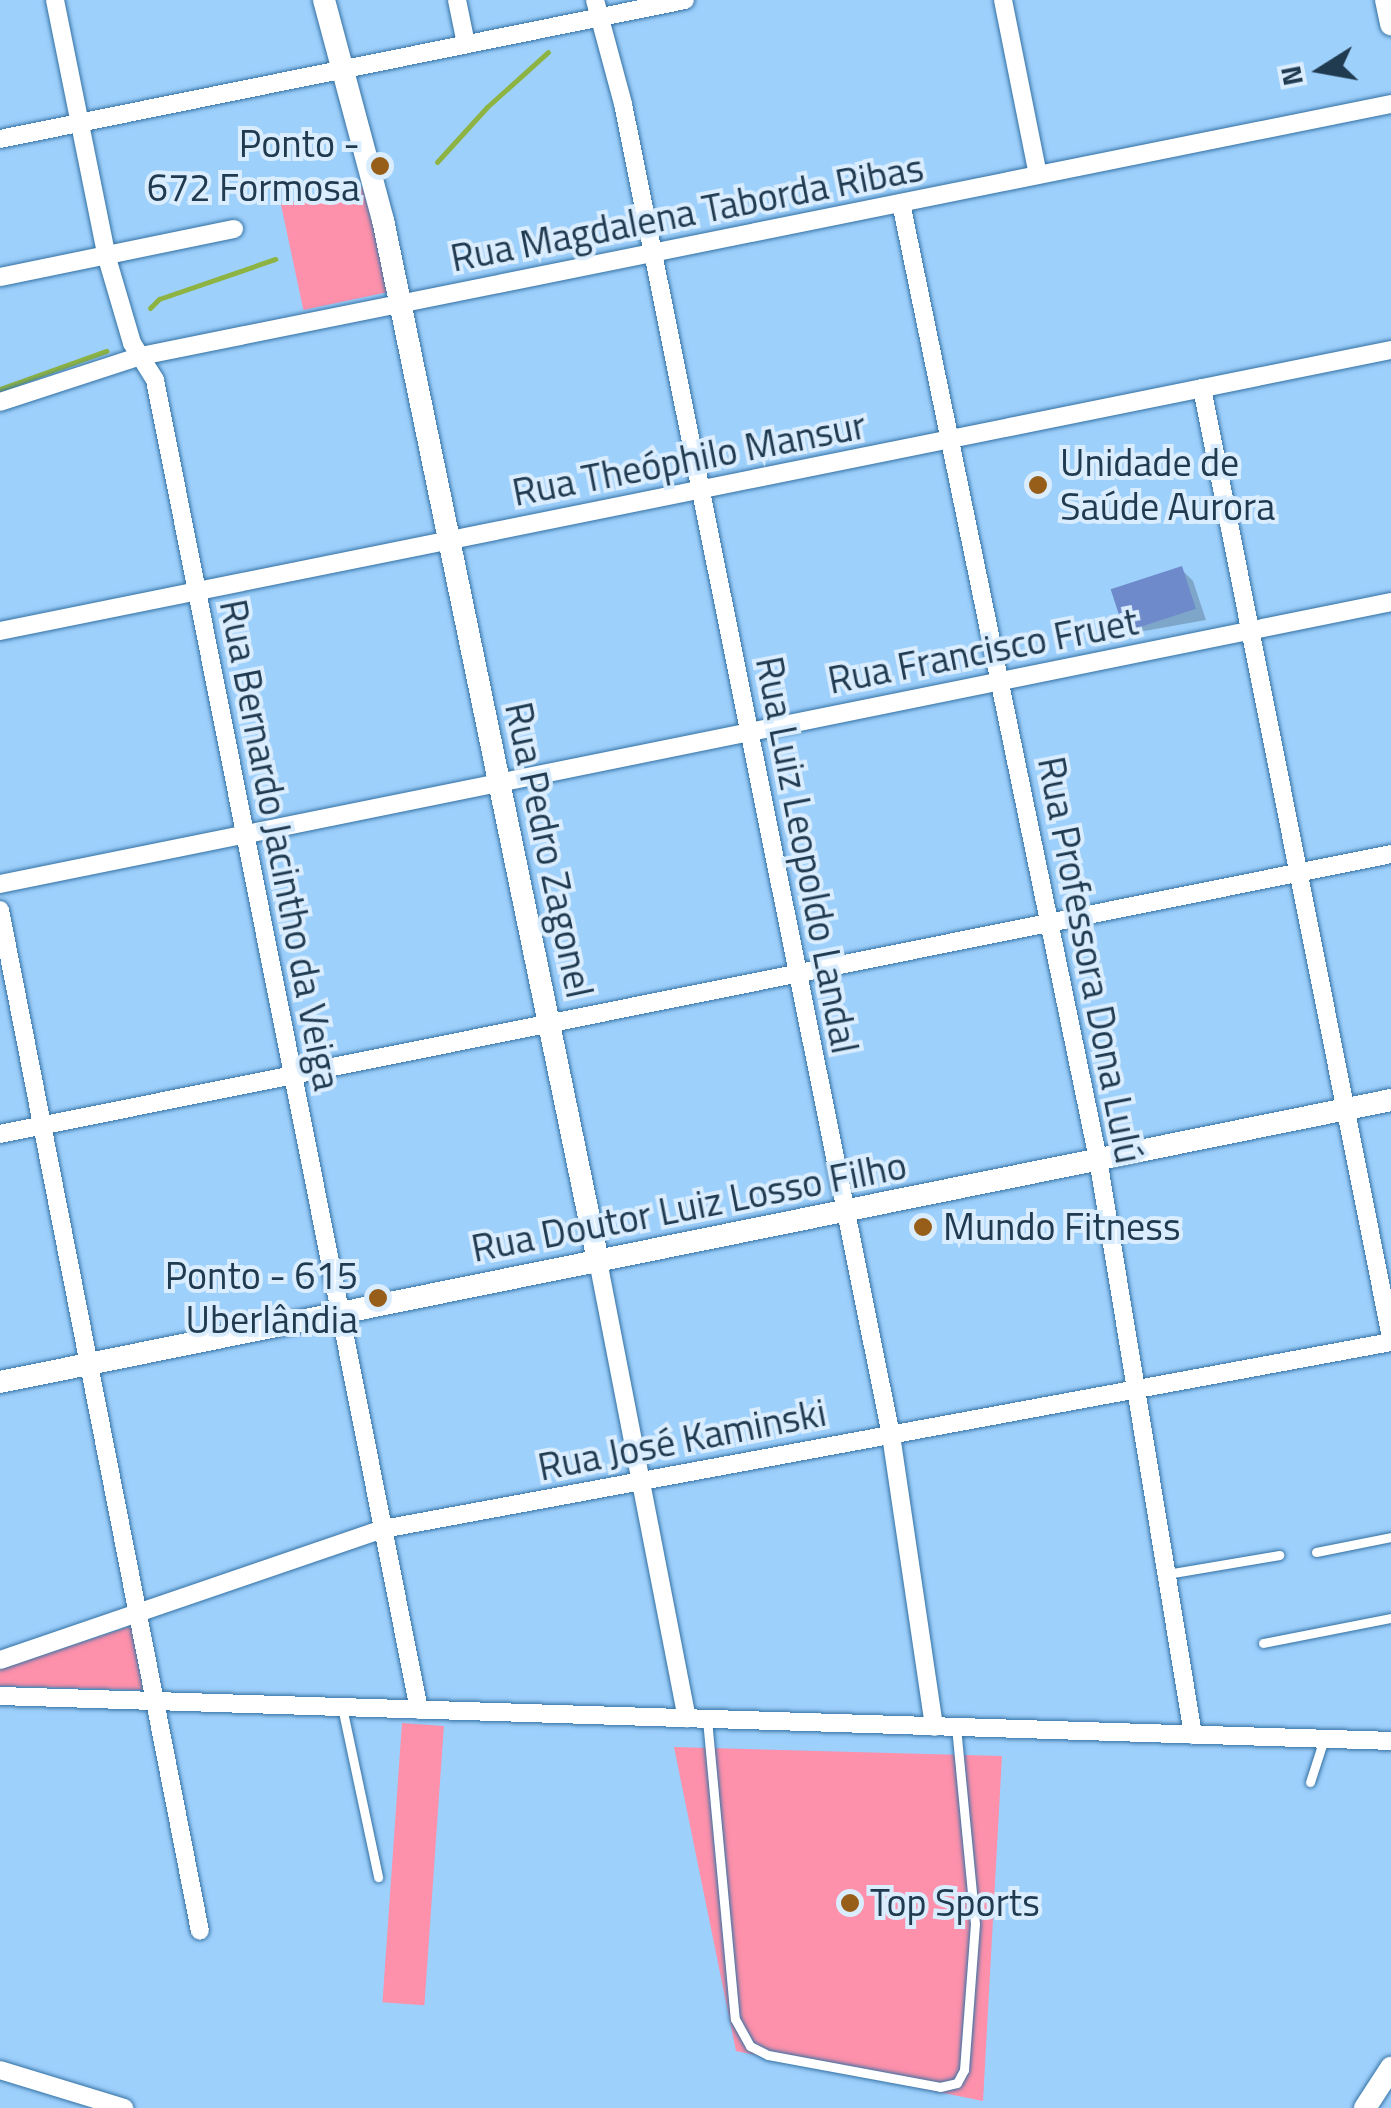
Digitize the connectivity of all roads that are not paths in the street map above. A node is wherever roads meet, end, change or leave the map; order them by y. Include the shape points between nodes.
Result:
1 (56, 0) edge
2 (324, 0) edge
3 (457, 0) edge
4 (685, 0) edge
5 (1003, 0) edge
6 (1386, 0) edge
7 (598, 9) edge
8 (1391, 24) edge
9 (466, 44) junction
10 (340, 70) junction
11 (1391, 104) edge
12 (80, 123) junction
13 (0, 140) edge
14 (1038, 176) junction
15 (901, 203) junction
16 (234, 228) dead end
17 (652, 253) junction
18 (107, 258) junction
19 (0, 278) edge
20 (400, 304) junction
21 (1391, 350) edge
22 (141, 356) junction
23 (1202, 388) junction
24 (0, 402) edge
25 (950, 439) junction
26 (700, 490) junction
27 (449, 540) junction
28 (197, 591) junction
29 (1391, 602) edge
30 (1250, 630) junction
31 (0, 631) edge
32 (1000, 681) junction
33 (749, 732) junction
34 (499, 782) junction
35 (245, 834) junction
36 (1391, 854) edge
37 (1299, 873) junction
38 (0, 884) edge
39 (0, 910) edge
40 (1050, 923) junction
41 (798, 974) junction
42 (549, 1024) junction
43 (293, 1076) junction
44 (1391, 1100) edge
45 (1346, 1109) junction
46 (42, 1126) junction
47 (0, 1134) edge
48 (1098, 1160) junction
49 (846, 1211) junction
50 (598, 1261) junction
51 (340, 1313) junction
52 (1391, 1340) edge
53 (89, 1364) junction
54 (0, 1382) edge
55 (1136, 1390) junction
56 (890, 1435) junction
57 (644, 1480) junction
58 (383, 1529) junction
59 (1391, 1538) edge
60 (1316, 1552) dead end
61 (1279, 1554) dead end
62 (1166, 1574) junction
63 (138, 1613) junction
64 (1391, 1618) edge
65 (1263, 1643) dead end
66 (0, 1660) edge
67 (0, 1696) edge
68 (155, 1701) junction
69 (342, 1707) junction
70 (419, 1710) junction
71 (687, 1718) junction
72 (707, 1719) junction
73 (934, 1726) junction
74 (956, 1727) junction
75 (1193, 1735) junction
76 (1324, 1739) junction
77 (1391, 1741) edge
78 (1310, 1782) dead end
79 (378, 1877) dead end
80 (200, 1931) dead end
81 (1391, 2068) edge
82 (0, 2070) edge
83 (124, 2108) edge
84 (1365, 2108) edge

1 - 12 street, Rua Bernardo Jacintho da Veiga
2 - 10 street, Rua Pedro Zagonel
3 - 9 street
4 - 7 street
5 - 14 street
6 - 8 street
7 - 9 street
7 - 17 street, Rua Luiz Leopoldo Landal
9 - 10 street
10 - 12 street
10 - 20 street, Rua Pedro Zagonel via 375,186
11 - 14 street, Rua Magdalena Taborda Ribas
12 - 13 street
12 - 18 street, Rua Bernardo Jacintho da Veiga
14 - 15 street, Rua Magdalena Taborda Ribas
15 - 17 street, Rua Magdalena Taborda Ribas
15 - 25 street, Rua Professora Dona Lulú
16 - 18 street
17 - 20 street, Rua Magdalena Taborda Ribas
17 - 26 street, Rua Luiz Leopoldo Landal
18 - 19 street
18 - 22 street, Rua Bernardo Jacintho da Veiga
20 - 22 street, Rua Magdalena Taborda Ribas
20 - 27 street, Rua Pedro Zagonel
21 - 23 street, Rua Theóphilo Mansur
22 - 24 street, Rua Magdalena Taborda Ribas
22 - 28 street, Rua Bernardo Jacintho da Veiga via 154,380
23 - 25 street, Rua Theóphilo Mansur
23 - 30 street
25 - 26 street, Rua Theóphilo Mansur
25 - 32 street, Rua Professora Dona Lulú
26 - 27 street, Rua Theóphilo Mansur
26 - 33 street, Rua Luiz Leopoldo Landal
27 - 28 street, Rua Theóphilo Mansur
27 - 34 street, Rua Pedro Zagonel
28 - 31 street, Rua Theóphilo Mansur
28 - 35 street, Rua Bernardo Jacintho da Veiga
29 - 30 street, Rua Francisco Fruet
30 - 32 street, Rua Francisco Fruet
30 - 37 street
32 - 33 street, Rua Francisco Fruet
32 - 40 street, Rua Professora Dona Lulú
33 - 34 street, Rua Francisco Fruet
33 - 41 street, Rua Luiz Leopoldo Landal
34 - 35 street, Rua Francisco Fruet
34 - 42 street, Rua Pedro Zagonel
35 - 38 street, Rua Francisco Fruet
35 - 43 street, Rua Bernardo Jacintho da Veiga
36 - 37 street
37 - 40 street
37 - 45 street
39 - 46 street
40 - 41 street
40 - 48 street, Rua Professora Dona Lulú
41 - 42 street
41 - 49 street, Rua Luiz Leopoldo Landal
42 - 43 street
42 - 50 street, Rua Pedro Zagonel
43 - 46 street
43 - 51 street, Rua Bernardo Jacintho da Veiga
44 - 45 street, Rua Doutor Luiz Losso Filho
45 - 48 street, Rua Doutor Luiz Losso Filho
45 - 52 street
46 - 47 street
46 - 53 street
48 - 49 street, Rua Doutor Luiz Losso Filho
48 - 55 street, Rua Professora Dona Lulú
49 - 50 street, Rua Doutor Luiz Losso Filho
49 - 56 street, Rua Luiz Leopoldo Landal
50 - 51 street, Rua Doutor Luiz Losso Filho
50 - 57 street, Rua Pedro Zagonel
51 - 53 street, Rua Doutor Luiz Losso Filho
51 - 58 street, Rua Bernardo Jacintho da Veiga
52 - 55 street, Rua José Kaminski
53 - 54 street, Rua Doutor Luiz Losso Filho
53 - 63 street
55 - 56 street, Rua José Kaminski
55 - 62 street, Rua Professora Dona Lulú
56 - 57 street, Rua José Kaminski
56 - 73 street, Rua Luiz Leopoldo Landal
57 - 58 street, Rua José Kaminski
57 - 71 street, Rua Pedro Zagonel
58 - 63 street, Rua José Kaminski
58 - 70 street, Rua Bernardo Jacintho da Veiga
59 - 60 lane
61 - 62 lane
62 - 75 street, Rua Professora Dona Lulú
63 - 66 street, Rua José Kaminski
63 - 68 street
64 - 65 lane
67 - 68 street
68 - 69 street
68 - 80 street
69 - 70 street
69 - 79 lane
70 - 71 street
71 - 72 street
72 - 73 street
72 - 74 lane via 735,2019 750,2046 768,2055 940,2087 957,2084 964,2070 975,1924
73 - 74 street
74 - 75 street
75 - 76 street
76 - 77 street
76 - 78 lane
81 - 84 street
82 - 83 street

